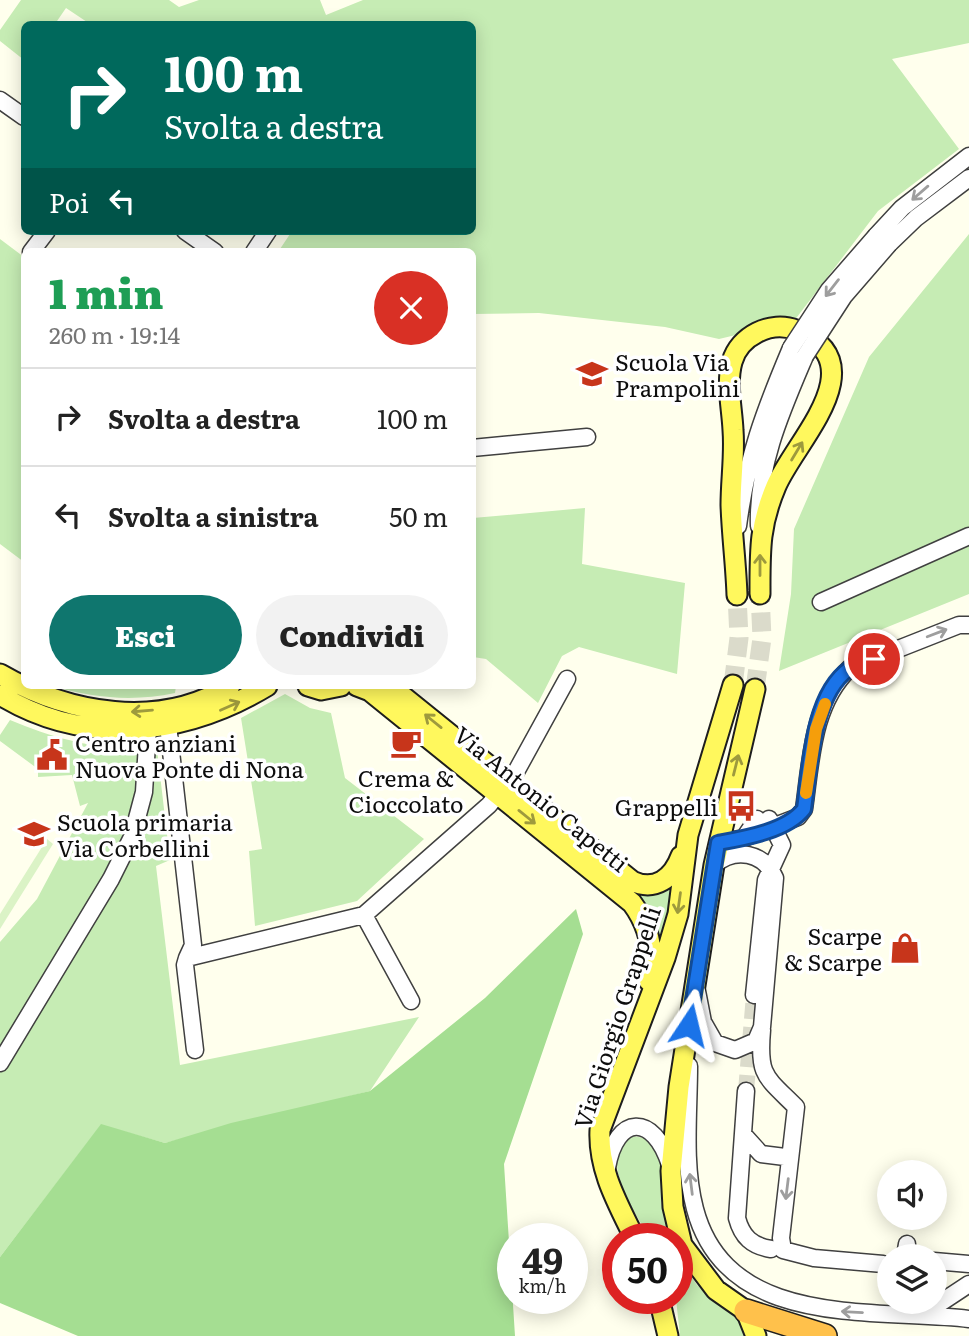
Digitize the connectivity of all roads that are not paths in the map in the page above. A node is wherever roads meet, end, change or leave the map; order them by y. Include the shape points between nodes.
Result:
1 (0, 100) edge
2 (21, 115) edge
3 (969, 156) edge
4 (969, 178) edge
5 (191, 235) edge
6 (883, 240) junction
7 (209, 248) edge
8 (798, 352) junction
9 (587, 437) dead end
10 (476, 448) edge
11 (760, 535) junction
12 (969, 536) edge
13 (736, 546) junction
14 (760, 594) tunnel mouth
15 (737, 595) tunnel mouth
16 (821, 602) dead end
17 (969, 625) edge
18 (567, 679) dead end
19 (733, 685) tunnel mouth
20 (225, 689) edge
21 (262, 689) edge
22 (365, 689) edge
23 (393, 689) edge
24 (755, 689) tunnel mouth
25 (4, 692) edge
26 (168, 725) junction
27 (148, 729) junction
28 (504, 788) junction
29 (766, 822) junction
30 (688, 835) junction
31 (718, 843) junction
32 (714, 864) junction
33 (771, 869) junction
34 (620, 883) junction
35 (364, 915) junction
36 (187, 958) junction
37 (696, 986) junction
38 (754, 995) tunnel mouth
39 (411, 1001) dead end
40 (642, 1018) junction
41 (689, 1025) junction
42 (762, 1027) junction
43 (195, 1050) dead end
44 (0, 1063) edge
45 (746, 1091) tunnel mouth
46 (743, 1134) junction
47 (785, 1157) dead end
48 (671, 1171) junction
49 (605, 1176) junction
50 (627, 1223) edge
51 (771, 1249) dead end
52 (947, 1262) edge
53 (877, 1263) edge
54 (969, 1264) edge
55 (969, 1284) edge
56 (746, 1311) junction
57 (663, 1314) edge
58 (922, 1315) junction
59 (969, 1319) edge
60 (668, 1336) edge
61 (756, 1336) edge
62 (825, 1336) edge

1 - 2 street
3 -> 6 street via 921,191
4 - 6 street
5 - 7 street
6 - 8 street, bridge
8 - 11 street via 766,460
8 - 13 street via 758,427 743,487
9 - 10 street
11 -> 13 main road via 778,483 828,399 832,378 830,363 819,346 784,327 758,331 733,360 729,385
14 -> 11 main road
12 - 16 street
13 - 15 main road
29 -> 17 street via 798,817 804,809 816,729 839,678 862,663
18 - 28 street, Via Antonio Capetti
19 - 30 main road, Via Giorgio Grappelli
20 -> 25 main road via 205,701 130,712 86,709
26 -> 21 main road via 231,708
22 - 28 main road, Via Antonio Capetti
28 -> 23 main road, Via Antonio Capetti
31 -> 24 main road
25 - 27 main road via 52,719 80,726
26 - 27 main road
26 - 36 street via 193,945
27 - 44 street via 144,792 132,837
28 - 34 main road, Via Antonio Capetti
28 - 35 street
29 - 31 street via 744,838
29 - 33 street via 782,845
30 - 34 main road, Via Antonio Capetti via 676,868 666,879 647,886
30 -> 40 main road, Via Giorgio Grappelli via 678,914
31 - 32 main road
32 - 33 street via 739,853 759,859
32 - 37 main road
33 - 38 street
33 - 42 street via 775,890
34 - 40 main road, Via Antonio Capetti via 639,912 649,941 652,967
35 - 36 street
35 - 39 street
36 - 43 street
37 - 41 main road
37 - 42 street via 703,1022 715,1043 728,1050 748,1046
40 - 49 main road, Via Giorgio Grappelli via 600,1130
41 - 48 main road
58 -> 41 street via 842,1312 790,1302 759,1289 730,1269 704,1236 694,1207 688,1160
42 -> 53 street via 763,1073 796,1107 783,1250 814,1258
45 - 46 street
46 - 47 street via 761,1154
46 - 51 street via 740,1231 750,1242
48 - 49 street via 658,1136 647,1128 634,1127 613,1143
48 - 56 main road via 682,1245 716,1290
49 - 50 main road, Via Giorgio Grappelli
52 - 54 street
55 - 58 street
56 - 61 main road
56 - 62 highway
57 - 60 main road
58 - 59 street

